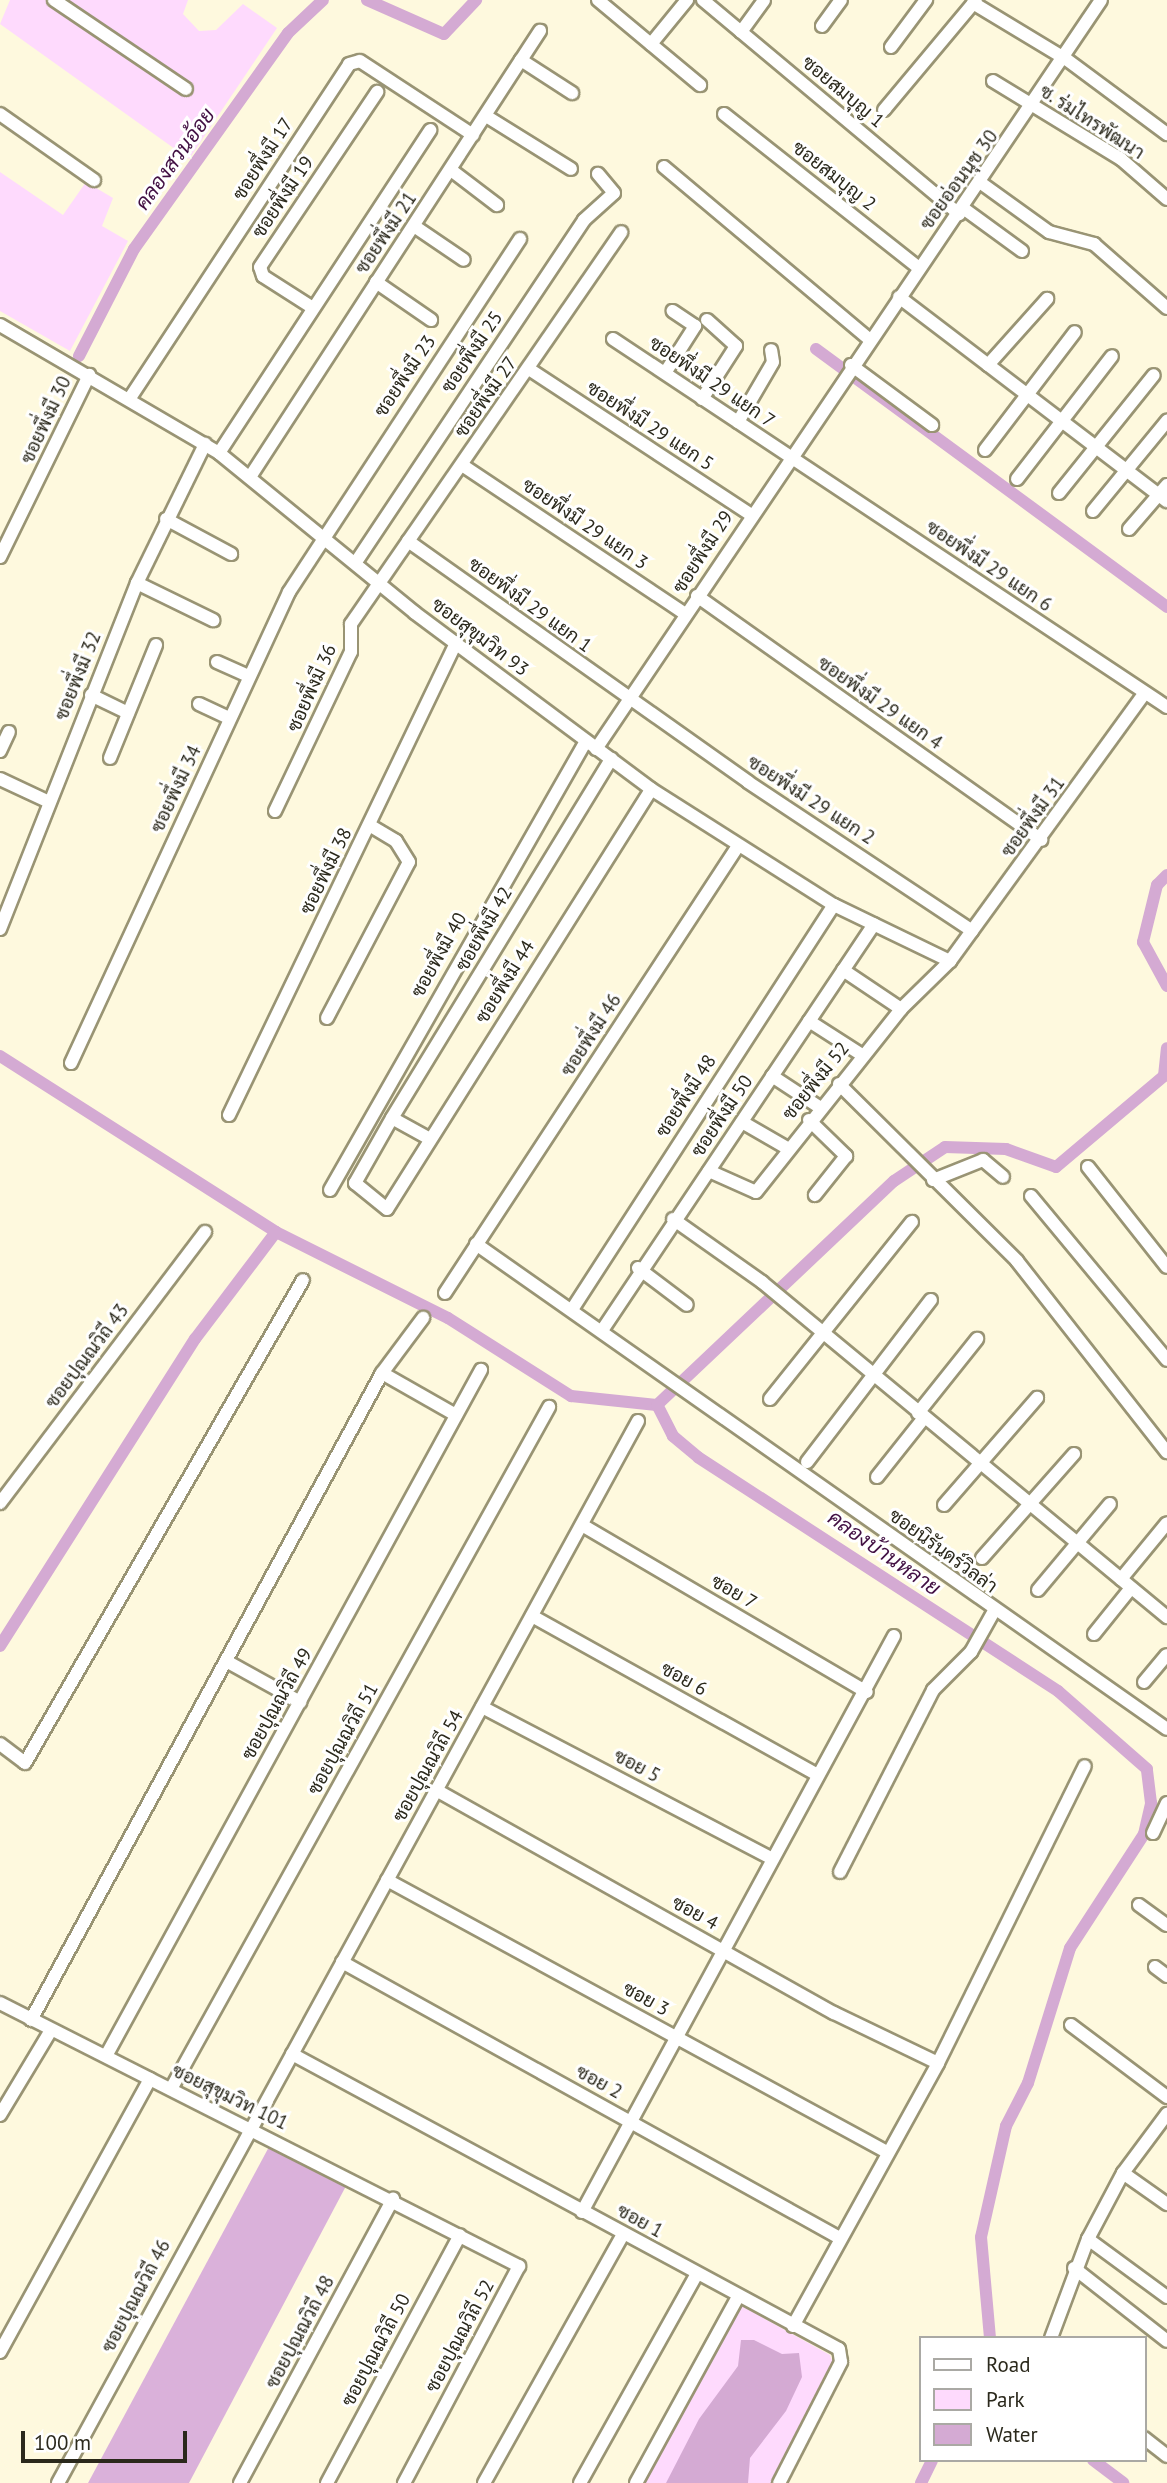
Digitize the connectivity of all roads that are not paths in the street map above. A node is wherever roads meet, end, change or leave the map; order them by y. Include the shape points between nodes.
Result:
1 (54, 0) edge
2 (598, 0) edge
3 (687, 0) edge
4 (764, 0) edge
5 (841, 0) edge
6 (926, 0) edge
7 (1101, 0) edge
8 (706, 1) edge
9 (974, 2) edge
10 (822, 26) dead end
11 (540, 31) dead end
12 (741, 32) junction
13 (651, 44) junction
14 (891, 47) dead end
15 (1066, 59) junction
16 (521, 61) junction
17 (993, 80) dead end
18 (700, 85) dead end
19 (186, 89) dead end
20 (377, 92) dead end
21 (572, 93) dead end
22 (1034, 107) junction
23 (884, 110) dead end
24 (0, 114) edge
25 (724, 114) dead end
26 (486, 116) junction
27 (429, 130) dead end
28 (1167, 133) edge
29 (473, 135) junction
30 (664, 167) dead end
31 (571, 169) dead end
32 (451, 170) junction
33 (598, 174) dead end
34 (94, 180) dead end
35 (981, 183) junction
36 (1167, 199) edge
37 (497, 205) dead end
38 (961, 211) junction
39 (414, 226) junction
40 (621, 232) dead end
41 (520, 239) dead end
42 (1022, 251) dead end
43 (464, 260) dead end
44 (919, 268) junction
45 (376, 282) junction
46 (899, 297) junction
47 (1046, 299) dead end
48 (313, 308) junction
49 (1167, 308) edge
50 (673, 311) dead end
51 (431, 320) dead end
52 (707, 320) dead end
53 (0, 325) edge
54 (1075, 332) dead end
55 (868, 338) junction
56 (613, 339) dead end
57 (771, 350) dead end
58 (1112, 356) dead end
59 (988, 365) junction
60 (529, 369) junction
61 (847, 370) junction
62 (665, 373) junction
63 (89, 375) junction
64 (1154, 375) dead end
65 (1026, 393) junction
66 (130, 398) junction
67 (702, 399) junction
68 (1060, 419) junction
69 (1167, 421) edge
70 (738, 422) junction
71 (932, 425) dead end
72 (205, 443) junction
73 (1095, 446) junction
74 (985, 450) dead end
75 (219, 453) junction
76 (789, 457) junction
77 (462, 465) junction
78 (1126, 470) junction
79 (250, 477) junction
80 (1017, 479) dead end
81 (1059, 493) dead end
82 (1164, 494) edge
83 (1093, 511) dead end
84 (751, 515) junction
85 (166, 519) junction
86 (1129, 529) dead end
87 (324, 534) junction
88 (408, 541) junction
89 (231, 554) dead end
90 (0, 557) edge
91 (356, 562) junction
92 (378, 581) junction
93 (137, 583) junction
94 (697, 596) junction
95 (685, 614) junction
96 (213, 620) dead end
97 (456, 643) junction
98 (156, 645) dead end
99 (217, 662) dead end
100 (249, 676) junction
101 (1145, 693) junction
102 (91, 695) junction
103 (629, 699) junction
104 (199, 704) dead end
105 (1167, 707) edge
106 (128, 713) junction
107 (229, 718) junction
108 (9, 732) dead end
109 (591, 745) junction
110 (0, 751) edge
111 (110, 758) dead end
112 (611, 759) junction
113 (0, 779) edge
114 (651, 789) junction
115 (49, 803) junction
116 (275, 811) dead end
117 (369, 825) junction
118 (1041, 840) junction
119 (737, 846) junction
120 (834, 905) junction
121 (2, 920) edge
122 (874, 924) junction
123 (972, 930) junction
124 (950, 961) junction
125 (843, 970) junction
126 (901, 1009) junction
127 (327, 1018) dead end
128 (809, 1021) junction
129 (862, 1055) junction
130 (71, 1063) dead end
131 (772, 1076) junction
132 (839, 1084) junction
133 (819, 1107) junction
134 (229, 1115) dead end
135 (392, 1118) junction
136 (810, 1120) junction
137 (742, 1122) junction
138 (430, 1139) junction
139 (787, 1148) junction
140 (1088, 1167) dead end
141 (709, 1171) junction
142 (1003, 1177) dead end
143 (933, 1180) junction
144 (330, 1190) dead end
145 (816, 1195) dead end
146 (1031, 1196) dead end
147 (398, 1198) joint
148 (673, 1219) junction
149 (912, 1222) dead end
150 (205, 1232) dead end
151 (476, 1244) junction
152 (1167, 1267) edge
153 (638, 1268) junction
154 (303, 1279) dead end
155 (445, 1293) dead end
156 (932, 1300) dead end
157 (687, 1305) dead end
158 (573, 1308) junction
159 (423, 1318) dead end
160 (603, 1329) junction
161 (820, 1333) junction
162 (977, 1339) dead end
163 (1167, 1360) edge
164 (481, 1370) dead end
165 (382, 1373) junction
166 (871, 1375) junction
167 (1037, 1398) dead end
168 (770, 1399) dead end
169 (549, 1407) dead end
170 (456, 1415) junction
171 (921, 1416) junction
172 (638, 1421) dead end
173 (1167, 1452) edge
174 (1074, 1454) dead end
175 (807, 1462) dead end
176 (979, 1463) junction
177 (877, 1477) dead end
178 (0, 1503) edge
179 (1029, 1504) junction
180 (1110, 1504) dead end
181 (944, 1505) dead end
182 (1167, 1524) edge
183 (582, 1525) junction
184 (1077, 1543) junction
185 (982, 1558) dead end
186 (1121, 1579) junction
187 (1131, 1588) junction
188 (1038, 1590) dead end
189 (994, 1611) junction
190 (532, 1616) junction
191 (1167, 1617) edge
192 (1094, 1634) dead end
193 (894, 1636) dead end
194 (1167, 1655) edge
195 (226, 1661) junction
196 (1144, 1682) dead end
197 (867, 1692) junction
198 (300, 1702) junction
199 (482, 1707) junction
200 (1167, 1729) edge
201 (0, 1744) edge
202 (1085, 1766) dead end
203 (818, 1775) junction
204 (436, 1790) junction
205 (1167, 1803) edge
206 (1153, 1833) dead end
207 (774, 1859) junction
208 (840, 1872) dead end
209 (387, 1880) junction
210 (1139, 1905) dead end
211 (1167, 1925) edge
212 (726, 1952) junction
213 (342, 1962) junction
214 (1155, 1967) dead end
215 (1167, 1976) edge
216 (0, 2003) edge
217 (31, 2020) junction
218 (1071, 2025) dead end
219 (51, 2030) junction
220 (678, 2039) junction
221 (292, 2054) junction
222 (106, 2056) junction
223 (939, 2063) junction
224 (149, 2079) junction
225 (171, 2089) junction
226 (1167, 2097) edge
227 (1167, 2114) edge
228 (0, 2115) edge
229 (632, 2122) junction
230 (251, 2130) junction
231 (887, 2152) junction
232 (1123, 2173) junction
233 (393, 2199) junction
234 (1167, 2204) edge
235 (582, 2212) junction
236 (623, 2234) junction
237 (460, 2235) junction
238 (838, 2237) junction
239 (1088, 2239) junction
240 (1074, 2268) junction
241 (697, 2274) junction
242 (738, 2297) junction
243 (1167, 2297) edge
244 (793, 2326) junction
245 (1052, 2336) edge
246 (1167, 2341) edge
247 (0, 2352) edge
248 (1146, 2440) edge
249 (1167, 2456) edge
250 (58, 2483) edge
251 (240, 2483) edge
252 (327, 2483) edge
253 (404, 2483) edge
254 (484, 2483) edge
255 (580, 2483) edge
256 (636, 2483) edge
257 (779, 2483) edge

1 - 19 street
2 - 13 street
3 - 13 street
4 - 12 street
5 - 10 street
6 - 14 street
7 - 15 street, ซอยอ่อนนุช 30
8 - 12 street, ซอยสมบุญ 1
9 - 15 street
9 - 23 street
11 - 16 street, ซอยพึ่งมี 21
12 - 38 street, ซอยสมบุญ 1
13 - 18 street
15 - 22 street, ซอยอ่อนนุช 30
15 - 28 street
16 - 21 street
16 - 26 street, ซอยพึ่งมี 21
17 - 22 street, ซ. ร่มไทรพัฒนา
20 - 48 street, ซอยพึ่งมี 19 via 260,267 263,276
22 - 35 street, ซอยอ่อนนุช 30
22 - 36 street, ซ. ร่มไทรพัฒนา via 1121,159
24 - 34 street
25 - 44 street, ซอยสมบุญ 2
26 - 29 street, ซอยพึ่งมี 21
26 - 31 street
27 - 48 street
29 - 32 street, ซอยพึ่งมี 21
29 - 66 street, ซอยพึ่งมี 17 via 360,61 349,64
30 - 55 street
32 - 37 street
32 - 39 street, ซอยพึ่งมี 21
33 - 91 street, ซอยพึ่งมี 25 via 614,192 584,220
35 - 38 street, ซอยอ่อนนุช 30
35 - 49 street via 1049,232 1094,244
38 - 42 street, ซอยสมบุญ 1
38 - 44 street, ซอยอ่อนนุช 30
39 - 43 street
39 - 45 street, ซอยพึ่งมี 21
40 - 60 street, ซอยพึ่งมี 27
41 - 87 street, ซอยพึ่งมี 23
44 - 46 street, ซอยอ่อนนุช 30
45 - 51 street
45 - 79 street, ซอยพึ่งมี 21
46 - 55 street, ซอยอ่อนนุช 30
46 - 59 street
47 - 59 street
48 - 75 street
50 - 62 street via 695,326
52 - 67 street via 736,346
53 - 63 street, ซอยสุขุมวิท 93
54 - 65 street
55 - 61 street, ซอยอ่อนนุช 30
56 - 62 street, ซอยพึ่งมี 29 แยก 7
57 - 70 street via 773,362
58 - 68 street
59 - 65 street
60 - 77 street, ซอยพึ่งมี 27
60 - 84 street, ซอยพึ่งมี 29 แยก 5
61 - 71 street
61 - 76 street, ซอยพึ่งมี 29
62 - 67 street, ซอยพึ่งมี 29 แยก 7
63 - 66 street, ซอยสุขุมวิท 93
63 - 90 street, ซอยพึ่งมี 30
64 - 73 street
65 - 68 street
65 - 74 street
66 - 72 street, ซอยสุขุมวิท 93
67 - 70 street, ซอยพึ่งมี 29 แยก 7
68 - 73 street
68 - 80 street
69 - 78 street
70 - 76 street, ซอยพึ่งมี 29 แยก 7
72 - 75 street, ซอยสุขุมวิท 93
72 - 85 street, ซอยพึ่งมี 32
73 - 78 street
73 - 81 street
75 - 79 street, ซอยสุขุมวิท 93
76 - 84 street, ซอยพึ่งมี 29
76 - 101 street, ซอยพึ่งมี 29 แยก 6
77 - 88 street, ซอยพึ่งมี 27
77 - 95 street, ซอยพึ่งมี 29 แยก 3
78 - 82 street
78 - 83 street
79 - 87 street, ซอยสุขุมวิท 93
82 - 86 street
84 - 94 street, ซอยพึ่งมี 29
85 - 89 street
85 - 93 street, ซอยพึ่งมี 32
87 - 91 street, ซอยสุขุมวิท 93
87 - 100 street, ซอยพึ่งมี 34
88 - 92 street, ซอยพึ่งมี 27
88 - 103 street, ซอยพึ่งมี 29 แยก 1
91 - 92 street, ซอยสุขุมวิท 93
92 - 97 street, ซอยสุขุมวิท 93
92 - 116 street, ซอยพึ่งมี 36 via 351,624 351,652
93 - 96 street
93 - 102 street, ซอยพึ่งมี 32
94 - 95 street, ซอยพึ่งมี 29
94 - 118 street, ซอยพึ่งมี 29 แยก 4
95 - 103 street, ซอยพึ่งมี 29
97 - 109 street, ซอยสุขุมวิท 93
97 - 117 street, ซอยพึ่งมี 38
98 - 106 street
99 - 100 street
100 - 107 street, ซอยพึ่งมี 34
101 - 105 street, ซอยพึ่งมี 29 แยก 6
101 - 118 street, ซอยพึ่งมี 31
102 - 106 street
102 - 115 street, ซอยพึ่งมี 32
103 - 109 street, ซอยพึ่งมี 29
103 - 123 street, ซอยพึ่งมี 29 แยก 2
104 - 107 street
106 - 111 street
107 - 130 street, ซอยพึ่งมี 34
108 - 110 street
109 - 112 street, ซอยสุขุมวิท 93
109 - 144 street, ซอยพึ่งมี 40
112 - 114 street, ซอยสุขุมวิท 93
112 - 135 street, ซอยพึ่งมี 42
113 - 115 street
114 - 119 street, ซอยสุขุมวิท 93
114 - 138 street, ซอยพึ่งมี 44
115 - 121 street, ซอยพึ่งมี 32
117 - 127 street via 396,841 409,862
117 - 134 street, ซอยพึ่งมี 38
118 - 123 street, ซอยพึ่งมี 31
119 - 120 street, ซอยสุขุมวิท 93
119 - 151 street, ซอยพึ่งมี 46
120 - 122 street, ซอยสุขุมวิท 93
120 - 158 street, ซอยพึ่งมี 48
122 - 124 street, ซอยสุขุมวิท 93
122 - 125 street, ซอยพึ่งมี 50
123 - 124 street, ซอยพึ่งมี 31
124 - 126 street, ซอยพึ่งมี 52
125 - 126 street
125 - 128 street, ซอยพึ่งมี 50
126 - 129 street, ซอยพึ่งมี 52
128 - 129 street
128 - 131 street, ซอยพึ่งมี 50
129 - 132 street, ซอยพึ่งมี 52
131 - 133 street
131 - 137 street, ซอยพึ่งมี 50
132 - 133 street, ซอยพึ่งมี 52
132 - 143 street
133 - 136 street, ซอยพึ่งมี 52
135 - 138 street
135 - 147 street, ซอยพึ่งมี 42 via 355,1186 387,1209
136 - 139 street, ซอยพึ่งมี 52
136 - 145 street via 846,1156
137 - 139 street
137 - 141 street, ซอยพึ่งมี 50
138 - 147 street, ซอยพึ่งมี 44
139 - 141 street, ซอยพึ่งมี 52 via 751,1195
140 - 152 street
141 - 148 street, ซอยพึ่งมี 50
142 - 143 street via 983,1160
143 - 173 street via 1017,1261
146 - 163 street
148 - 153 street, ซอยพึ่งมี 50
148 - 161 street via 762,1282
149 - 161 street
150 - 178 street, ซอยปุณณวิถี 43
151 - 155 street, ซอยพึ่งมี 46
151 - 158 street, ซอยนิรันดร์วิลล่า
153 - 157 street
153 - 160 street, ซอยพึ่งมี 50
154 - 201 street via 25,1763
156 - 166 street
158 - 160 street, ซอยนิรันดร์วิลล่า
159 - 165 street
160 - 189 street, ซอยนิรันดร์วิลล่า
161 - 166 street
161 - 168 street
162 - 171 street
164 - 170 street, ซอยปุณณวิถี 49
165 - 170 street
165 - 195 street
166 - 171 street
166 - 175 street
167 - 176 street
169 - 225 street, ซอยปุณณวิถี 51
170 - 198 street, ซอยปุณณวิถี 49
171 - 176 street
171 - 177 street
172 - 183 street, ซอยปุณณวิถี 54
174 - 179 street
176 - 179 street
176 - 181 street
179 - 184 street
179 - 185 street
180 - 184 street
182 - 186 street
183 - 190 street, ซอยปุณณวิถี 54
183 - 197 street, ซอย 7
184 - 186 street
184 - 188 street
186 - 187 street
187 - 191 street
187 - 192 street
189 - 200 street, ซอยนิรันดร์วิลล่า
189 - 208 street via 971,1651 933,1690
190 - 199 street, ซอยปุณณวิถี 54
190 - 203 street, ซอย 6
193 - 197 street
194 - 196 street
195 - 198 street
195 - 217 street
197 - 203 street
198 - 222 street, ซอยปุณณวิถี 49
199 - 204 street, ซอยปุณณวิถี 54
199 - 207 street, ซอย 5
202 - 223 street
203 - 207 street
204 - 209 street, ซอยปุณณวิถี 54
204 - 212 street, ซอย 4
205 - 206 street
207 - 212 street
209 - 213 street, ซอยปุณณวิถี 54
209 - 220 street, ซอย 3
210 - 211 street
212 - 220 street
212 - 223 street, ซอย 4
213 - 221 street, ซอยปุณณวิถี 54
213 - 229 street, ซอย 2
214 - 215 street
216 - 217 street
217 - 219 street
218 - 226 street
219 - 222 street
219 - 228 street
220 - 229 street
220 - 231 street, ซอย 3
221 - 230 street, ซอยปุณณวิถี 54
221 - 235 street, ซอย 1
222 - 224 street
223 - 231 street
224 - 225 street, ซอยสุขุมวิท 101
224 - 247 street, ซอยสุขุมวิท 101
225 - 230 street, ซอยสุขุมวิท 101
227 - 232 street
229 - 235 street
229 - 238 street, ซอย 2
230 - 233 street, ซอยสุขุมวิท 101
230 - 250 street, ซอยปุณณวิถี 46
231 - 238 street
232 - 234 street
232 - 239 street
233 - 237 street, ซอยสุขุมวิท 101
233 - 251 street, ซอยปุณณวิถี 48
235 - 236 street, ซอย 1
236 - 241 street, ซอย 1
236 - 254 street
237 - 252 street, ซอยปุณณวิถี 50
237 - 253 street, ซอยปุณณวิถี 52 via 519,2266
238 - 244 street
239 - 240 street
239 - 243 street
240 - 245 street
240 - 246 street
241 - 242 street, ซอย 1
241 - 255 street
242 - 244 street, ซอย 1
242 - 256 street
244 - 257 street, ซอย 1 via 831,2343 842,2355
248 - 249 street

